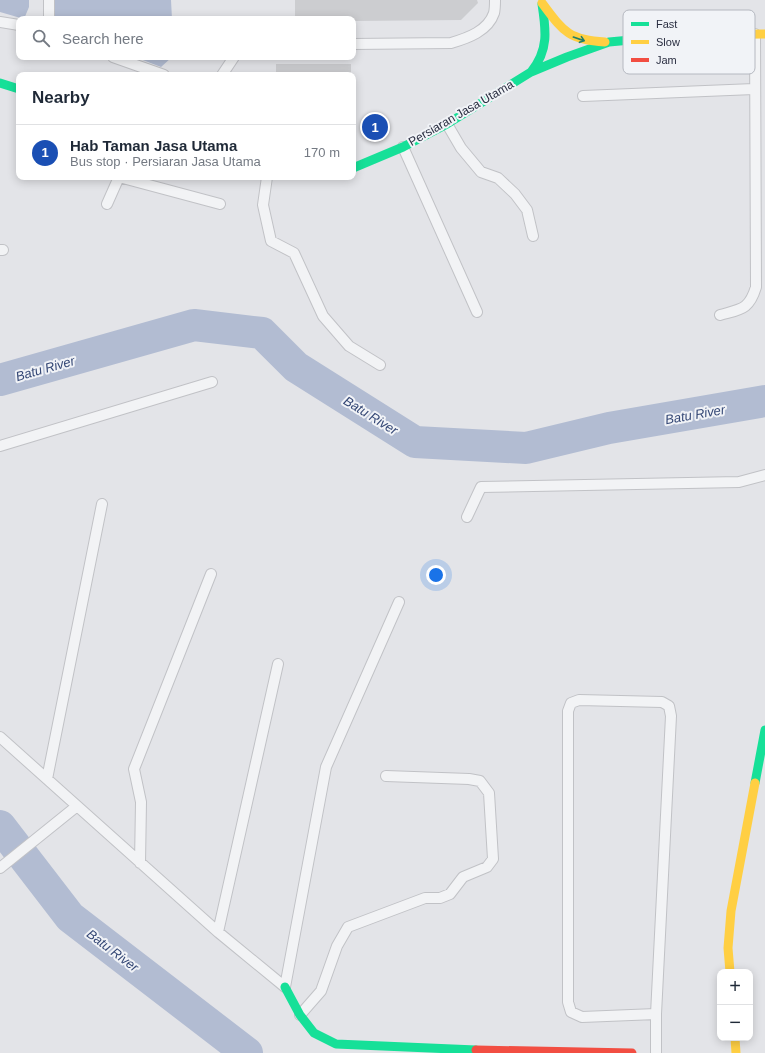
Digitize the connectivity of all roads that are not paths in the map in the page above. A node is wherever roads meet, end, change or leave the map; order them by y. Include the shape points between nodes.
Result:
1 (49, 0) edge
2 (496, 0) edge
3 (542, 1) edge
4 (49, 16) edge
5 (0, 22) edge
6 (16, 25) edge
7 (558, 36) dead end
8 (623, 41) edge
9 (609, 42) junction
10 (356, 44) edge
11 (122, 60) edge
12 (232, 60) edge
13 (156, 72) edge
14 (224, 72) edge
15 (531, 72) junction
16 (754, 74) edge
17 (0, 83) edge
18 (16, 88) edge
19 (754, 89) junction
20 (583, 96) dead end
21 (447, 124) junction
22 (403, 147) junction
23 (356, 167) edge
24 (118, 180) edge
25 (130, 180) edge
26 (267, 180) edge
27 (107, 204) dead end
28 (220, 204) dead end
29 (532, 236) dead end
30 (477, 312) dead end
31 (720, 315) dead end
32 (380, 365) dead end
33 (212, 382) dead end
34 (0, 446) edge
35 (765, 475) edge
36 (102, 504) dead end
37 (467, 517) dead end
38 (211, 574) dead end
39 (399, 602) dead end
40 (278, 664) dead end
41 (765, 730) edge
42 (0, 737) edge
43 (386, 776) dead end
44 (47, 779) junction
45 (751, 800) junction
46 (765, 802) edge
47 (77, 806) junction
48 (140, 863) junction
49 (4, 865) edge
50 (218, 932) junction
51 (730, 969) edge
52 (284, 987) junction
53 (656, 1014) junction
54 (300, 1015) junction
55 (735, 1041) edge
56 (632, 1053) edge
57 (656, 1053) edge
58 (736, 1053) edge

1 - 4 lane
2 - 10 lane via 494,13 486,26 467,39 451,43
3 - 7 street
3 -> 9 street via 568,34 587,41
3 - 15 street via 546,23 545,47 541,59
5 - 6 lane
8 - 9 street, Persiaran Jasa Utama
9 - 15 street, Persiaran Jasa Utama via 566,53
11 - 13 lane
12 - 14 lane
15 - 21 street, Persiaran Jasa Utama
16 - 19 lane
17 - 18 street
19 - 20 lane
19 - 31 lane via 756,287 753,299 744,308
21 - 22 street, Persiaran Jasa Utama
21 - 29 lane via 461,148 481,172 498,178 515,194 527,210
22 - 23 street, Persiaran Jasa Utama
22 - 30 lane
24 - 27 lane
25 - 28 lane
26 - 32 lane via 263,205 271,241 294,253 323,316 349,346
33 - 34 lane
35 - 37 lane via 739,482 481,487
36 - 44 lane
38 - 48 lane via 134,769 141,802
39 - 52 lane via 326,767
40 - 50 lane
41 - 45 street
42 - 44 lane
43 - 54 lane via 480,781 489,793 493,859 487,867 463,878 450,894 440,898 425,898 348,927 337,946 320,991
44 - 47 lane
45 - 46 lane
45 - 51 street via 731,911 728,948
47 - 48 lane
47 - 49 lane
48 - 50 lane
50 - 52 lane
52 - 54 street
53 - 53 lane via 671,716 669,706 662,702 579,700 571,703 568,711 568,1002 572,1012 582,1017
53 - 57 lane
54 - 56 street via 314,1033 336,1044
55 - 58 street

